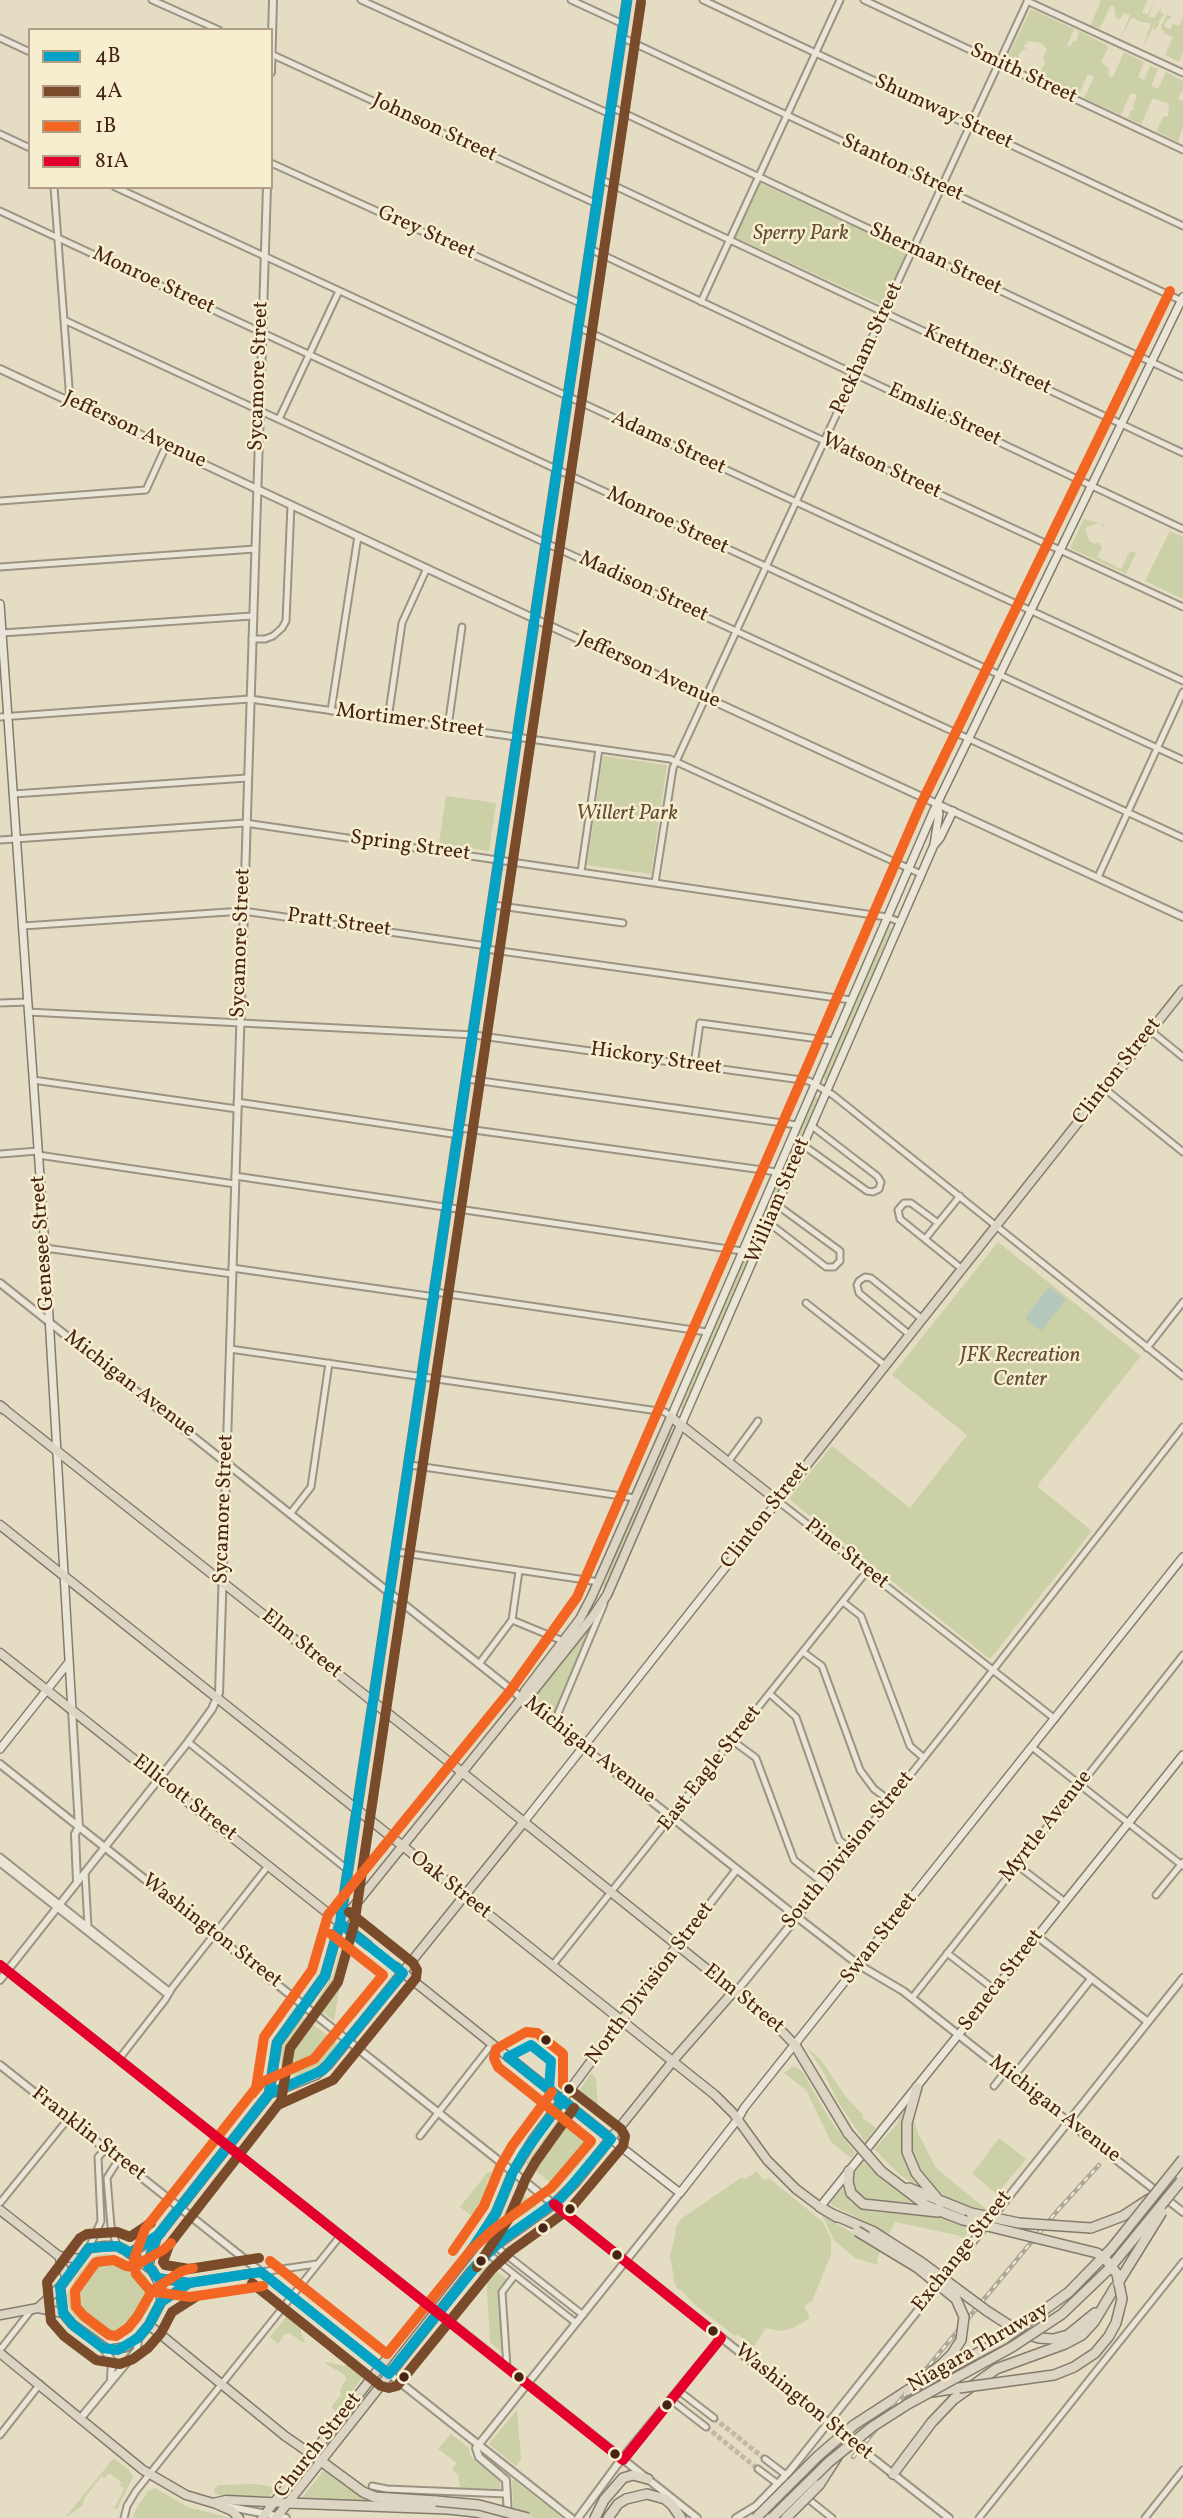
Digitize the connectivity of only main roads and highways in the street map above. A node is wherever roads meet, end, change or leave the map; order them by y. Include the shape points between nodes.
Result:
1 (627, 0) edge
2 (1182, 299) edge
3 (0, 604) edge
4 (4, 717) edge
5 (937, 804) junction
6 (953, 811) road end
7 (934, 845) junction
8 (1183, 990) edge
9 (1, 1407) edge
10 (671, 1417) junction
11 (681, 1425) junction
12 (57, 1453) junction
13 (778, 1501) junction
14 (0, 1525) edge
15 (1183, 1557) edge
16 (64, 1577) junction
17 (0, 1653) edge
18 (69, 1662) junction
19 (47, 1689) junction
20 (522, 1698) junction
21 (373, 1704) junction
22 (72, 1710) junction
23 (0, 1749) edge
24 (1183, 1755) edge
25 (463, 1773) junction
26 (358, 1810) junction
27 (523, 1823) junction
28 (402, 1847) junction
29 (464, 1897) junction
30 (340, 1923) junction
31 (368, 1945) tunnel mouth
32 (677, 1946) junction
33 (400, 1970) junction
34 (734, 1991) junction
35 (621, 2020) junction
36 (795, 2045) junction
37 (673, 2061) junction
38 (917, 2087) junction
39 (269, 2094) junction
40 (563, 2100) junction
41 (738, 2119) junction
42 (611, 2139) junction
43 (1183, 2159) edge
44 (849, 2171) junction
45 (1182, 2180) edge
46 (1154, 2196) junction
47 (820, 2207) junction
48 (940, 2207) junction
49 (0, 2210) edge
50 (832, 2214) junction
51 (967, 2217) junction
52 (156, 2238) junction
53 (478, 2242) joint
54 (491, 2250) joint
55 (130, 2253) junction
56 (59, 2256) junction
57 (80, 2259) junction
58 (148, 2266) junction
59 (66, 2277) junction
60 (60, 2287) junction
61 (1115, 2287) junction
62 (35, 2309) junction
63 (63, 2312) junction
64 (0, 2315) edge
65 (149, 2325) junction
66 (0, 2351) edge
67 (908, 2390) junction
68 (927, 2393) junction
69 (841, 2451) junction
70 (311, 2455) junction
71 (321, 2460) junction
72 (893, 2474) road end
73 (649, 2479) road end
74 (274, 2502) junction
75 (213, 2503) junction
76 (288, 2503) junction
77 (436, 2505) junction
78 (264, 2516) edge
79 (280, 2517) edge
80 (239, 2518) edge
81 (506, 2518) edge
82 (528, 2518) edge
83 (595, 2518) edge
84 (608, 2518) edge
85 (681, 2518) edge
86 (754, 2518) edge
87 (769, 2518) edge
88 (786, 2518) edge

1 - 21 main road
2 - 5 main road, William Street
3 - 4 main road, Genesee Street
4 - 12 main road, Genesee Street via 23,926
5 - 7 main road, William Street
5 - 10 main road, William Street
6 - 7 main road
7 - 11 main road, William Street
8 - 13 main road, Clinton Street
9 - 12 main road, Elm Street
10 - 11 main road, Pine Street
10 - 20 main road, William Street via 580,1619
11 - 13 main road, Pine Street
11 - 20 main road, William Street via 607,1595 530,1695
12 - 16 main road, Genesee Street
12 - 21 main road, Elm Street
13 - 27 main road, Clinton Street
14 - 16 main road, Oak Street
15 - 36 main road, Swan Street
16 - 18 main road, Genesee Street
16 - 26 main road, Oak Street
17 - 19 main road, Ellicott Street
18 - 19 main road
18 - 22 main road, Genesee Street
19 - 22 main road, Ellicott Street
19 - 23 main road
20 - 25 main road, William Street
21 - 25 main road, Elm Street
21 - 26 main road
22 - 30 main road, Ellicott Street
24 - 38 main road, Seneca Street
25 - 27 main road, Elm Street
25 - 28 main road, William Street
26 - 28 main road, Oak Street
26 - 30 main road
27 - 29 main road, Clinton Street
27 - 32 main road, Elm Street
28 - 29 main road, Oak Street
28 - 30 main road, William Street
29 - 33 main road, Clinton Street
29 - 35 main road, Oak Street
30 - 31 main road, Ellicott Street
30 - 39 main road via 325,1976 277,2043
32 - 34 main road, Elm Street
32 - 35 main road, North Division Street
33 - 39 main road, Clinton Street via 348,2041 316,2075
33 - 40 main road
34 - 36 main road, Elm Street
34 - 37 main road, South Division Street
35 - 37 main road, Oak Street
35 - 40 main road, North Division Street
36 - 41 main road, Swan Street
36 - 48 highway, bridge via 848,2133 881,2171
37 - 41 main road, Oak Street
37 - 42 main road, South Division Street
38 - 44 main road, Seneca Street
38 - 48 highway via 907,2123 907,2152
39 - 52 main road
40 - 42 main road
40 - 53 main road, North Division Street via 513,2172
41 - 42 main road, Swan Street via 680,2193
41 - 47 main road, Oak Street via 781,2175
42 - 54 main road, South Division Street via 554,2204
43 - 46 highway, Niagara Thruway, bridge
44 - 47 main road, Seneca Street
44 - 48 highway via 851,2193 863,2204
45 - 61 highway, bridge
45 - 68 highway, Niagara Thruway, bridge via 1109,2269 1062,2314
46 - 51 highway, bridge via 1123,2217 1091,2228
46 - 67 highway, Niagara Thruway, bridge via 1091,2272 1049,2309 1004,2339
47 - 50 highway
48 - 51 highway
49 - 56 main road
50 - 61 highway, bridge via 874,2232 1003,2323 1040,2338 1060,2338 1078,2329
50 - 67 highway, bridge via 931,2277 956,2299 964,2317 961,2340 952,2354
51 - 68 highway, bridge via 1097,2253 1120,2281 1120,2311 1102,2345 1065,2371
52 - 55 main road
52 - 58 main road
53 - 70 main road, Church Street
54 - 71 main road, Church Street
55 - 57 main road via 117,2246 89,2248
55 - 58 main road
56 - 57 main road
56 - 59 main road
57 - 59 main road
58 - 65 main road via 158,2278 161,2302
59 - 60 main road
60 - 62 main road
60 - 63 main road
61 - 72 highway, bridge via 1094,2322 1075,2340 996,2369 967,2388 947,2405
62 - 63 main road
62 - 64 main road
63 - 65 main road via 103,2348 127,2347
65 - 70 main road
66 - 75 main road via 149,2474
67 - 86 highway, Niagara Thruway, bridge via 829,2446
68 - 69 highway, Niagara Thruway, bridge
69 - 87 highway, Niagara Thruway, bridge
69 - 88 highway, bridge via 819,2485
70 - 71 main road
70 - 74 main road, Church Street
71 - 76 main road, Church Street
71 - 77 highway via 375,2497
73 - 83 highway via 626,2476
74 - 75 main road
74 - 76 main road
74 - 78 main road, Church Street
75 - 80 main road
76 - 77 highway
76 - 79 main road, Church Street
77 - 81 highway
77 - 82 highway, bridge via 479,2505
84 - 85 highway via 618,2504 646,2494 664,2499

